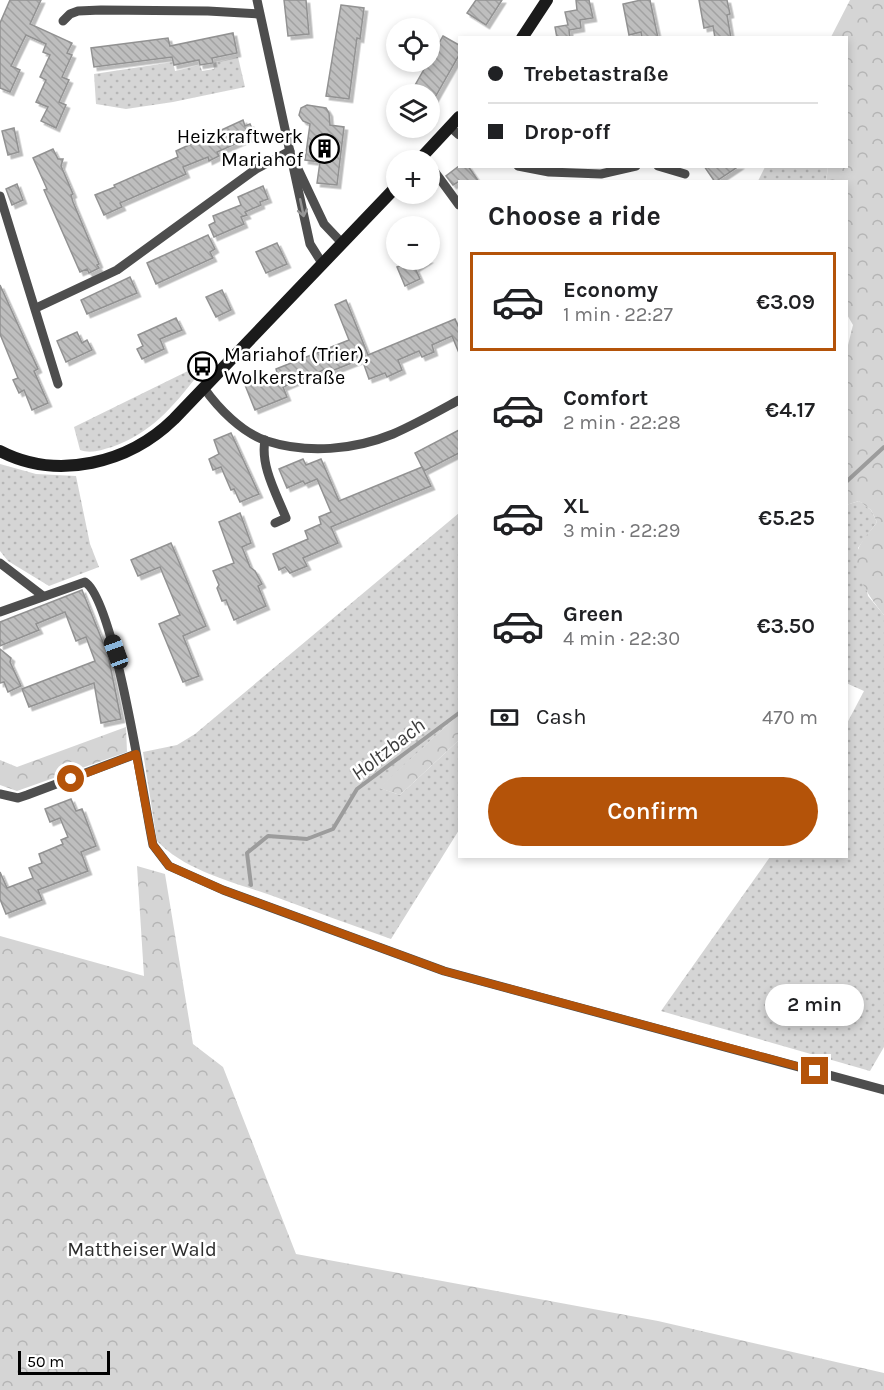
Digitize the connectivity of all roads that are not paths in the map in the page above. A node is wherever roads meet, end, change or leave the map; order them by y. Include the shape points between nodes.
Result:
1 (257, 0) edge
2 (547, 0) edge
3 (259, 14) junction
4 (63, 21) dead end
5 (523, 36) edge
6 (454, 131) edge
7 (435, 150) edge
8 (290, 151) junction
9 (528, 168) edge
10 (627, 168) edge
11 (665, 168) edge
12 (686, 174) dead end
13 (440, 181) edge
14 (0, 196) edge
15 (386, 197) edge
16 (458, 204) edge
17 (342, 243) junction
18 (322, 263) junction
19 (36, 308) junction
20 (58, 384) dead end
21 (204, 388) junction
22 (458, 401) edge
23 (265, 440) junction
24 (0, 452) edge
25 (275, 523) dead end
26 (0, 564) edge
27 (43, 596) junction
28 (0, 612) edge
29 (136, 754) junction
30 (0, 794) edge
31 (884, 1090) edge

1 - 3 street
2 - 5 street
3 - 4 street via 78,10
3 - 8 street
6 - 7 street
8 - 17 street via 324,224
8 -> 18 street via 310,244
8 - 19 street via 256,169 117,270
9 - 10 street via 601,174
11 - 12 street
13 - 16 street
14 - 19 street
15 - 17 street
17 - 18 street
18 - 21 street
19 - 20 street
21 - 23 street via 237,423
21 - 24 street via 139,447 104,460 43,465
22 - 23 street via 393,434 361,444 299,448
23 - 25 street via 266,465 286,518
26 - 27 street
27 - 28 street
27 - 29 street via 85,582 93,590 116,652
29 - 30 street via 18,798
29 - 31 street via 153,845 169,866 223,890 444,971

